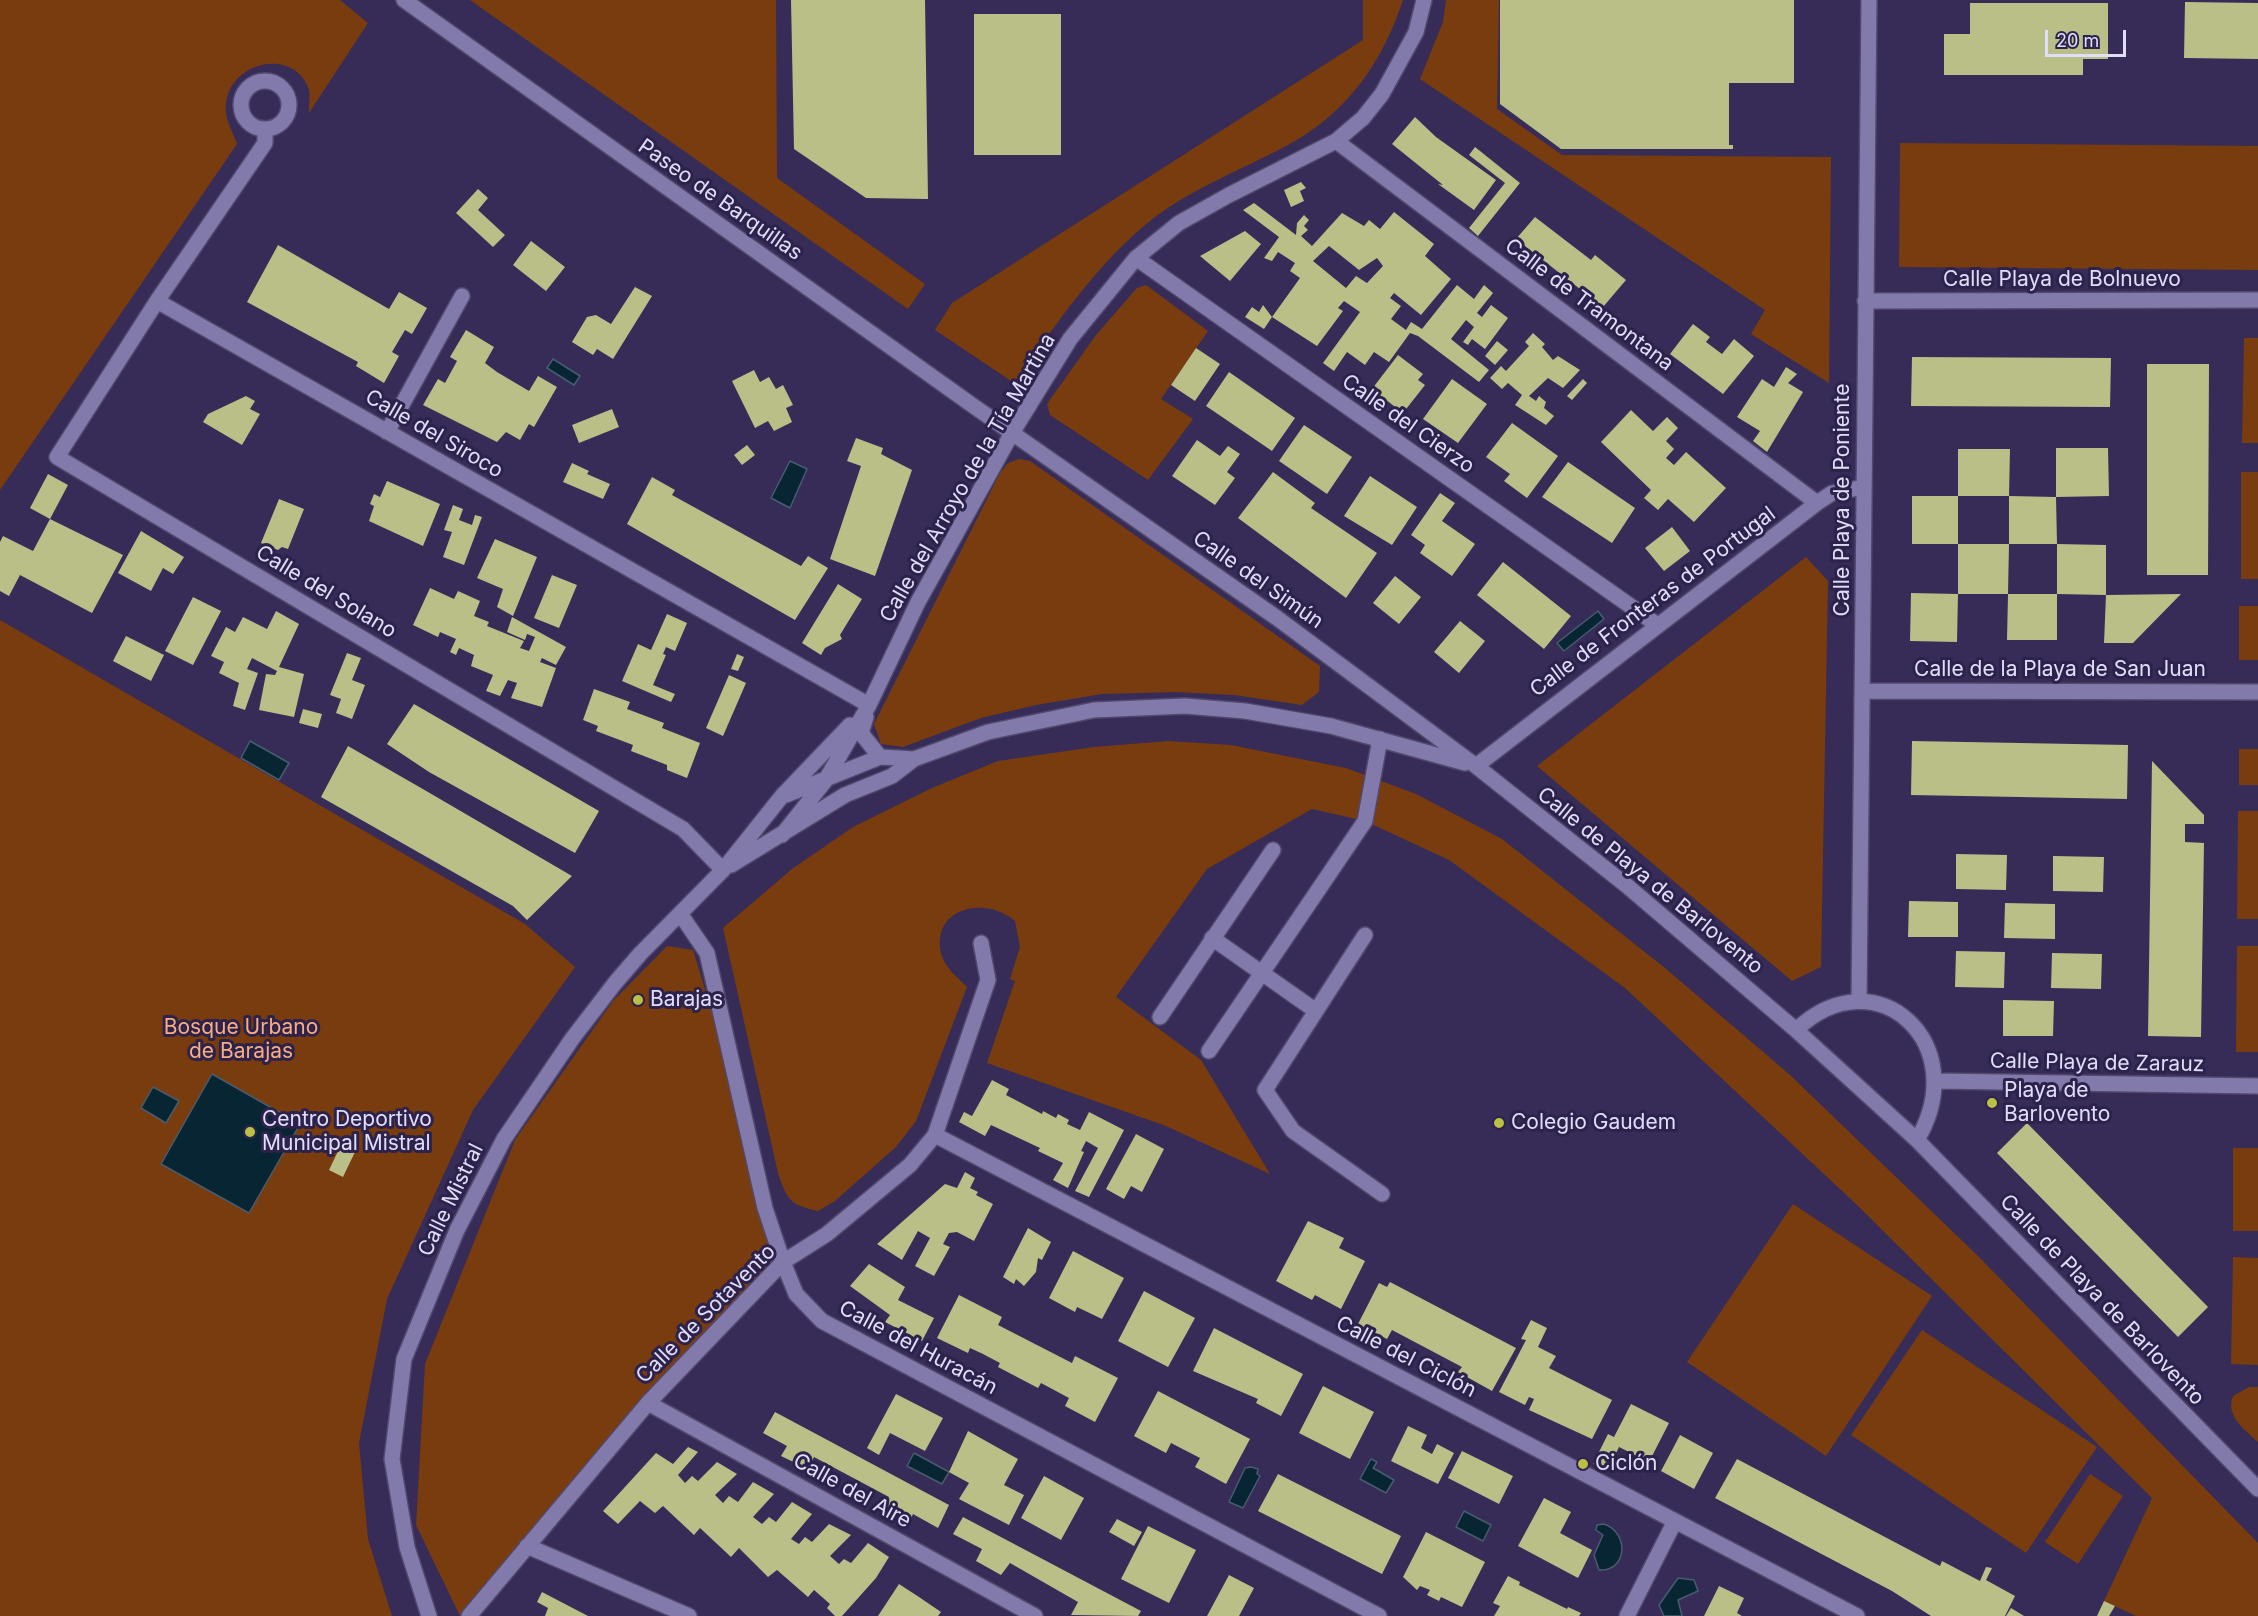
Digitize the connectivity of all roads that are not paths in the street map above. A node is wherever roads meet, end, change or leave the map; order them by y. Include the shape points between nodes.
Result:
1 (404, 0) edge
2 (1424, 0) edge
3 (1869, 0) edge
4 (265, 129) dead end
5 (1336, 141) junction
6 (1136, 258) junction
7 (462, 296) dead end
8 (2258, 300) edge
9 (157, 301) junction
10 (1865, 301) junction
11 (387, 432) junction
12 (1012, 433) junction
13 (1864, 487) junction
14 (1817, 503) junction
15 (1656, 624) junction
16 (1863, 691) junction
17 (2258, 692) edge
18 (869, 705) junction
19 (1380, 739) junction
20 (880, 757) junction
21 (914, 759) junction
22 (1476, 766) junction
23 (825, 781) junction
24 (782, 796) junction
25 (782, 835) junction
26 (1273, 850) dead end
27 (723, 870) junction
28 (681, 915) junction
29 (1365, 935) dead end
30 (1212, 938) junction
31 (981, 943) dead end
32 (1261, 973) junction
33 (1859, 1001) junction
34 (1316, 1011) junction
35 (1160, 1017) dead end
36 (1796, 1030) junction
37 (1209, 1051) dead end
38 (1936, 1081) junction
39 (2258, 1086) edge
40 (935, 1135) junction
41 (1917, 1140) junction
42 (1382, 1194) dead end
43 (783, 1262) junction
44 (648, 1402) junction
45 (2258, 1489) edge
46 (1675, 1521) junction
47 (527, 1546) junction
48 (429, 1616) edge
49 (469, 1616) edge
50 (689, 1616) edge
51 (1035, 1616) edge
52 (1379, 1616) edge
53 (1627, 1616) edge
54 (1857, 1616) edge

1 - 12 street, Paseo de Barquillas
2 - 5 street, Calle del Arroyo de la Tía Martina via 1416,32 1382,94 1363,118
3 - 10 street, Calle Playa de Poniente
4 - 9 street via 265,143
5 - 6 street, Calle del Arroyo de la Tía Martina via 1179,223
5 - 14 street, Calle de Tramontana
6 - 12 street, Calle del Arroyo de la Tía Martina via 1070,339
6 - 15 street, Calle del Cierzo
7 - 11 street
8 - 10 street, Calle Playa de Bolnuevo
9 - 11 street, Calle del Siroco
9 - 27 street, Calle del Solano via 57,457 683,829
10 - 13 street, Calle Playa de Poniente
11 - 18 street, Calle del Siroco
12 - 18 street, Calle del Arroyo de la Tía Martina via 918,602
12 - 22 street, Calle del Simún via 1277,618
13 - 14 street, Calle de Fronteras de Portugal via 1832,493
13 - 16 street, Calle Playa de Poniente
14 - 15 street, Calle de Fronteras de Portugal
15 - 22 street, Calle de Fronteras de Portugal
16 - 17 street, Calle de la Playa de San Juan
16 - 33 street, Calle Playa de Poniente
18 - 20 street via 861,733
18 - 23 street
18 - 24 street
19 - 21 street via 1277,716 1185,706 1094,710 988,732
19 - 22 street
19 - 32 street via 1365,820
20 - 21 street
20 - 23 street
21 - 25 street via 892,777 845,795
22 - 36 street, Calle de Playa de Barlovento via 1626,885
23 - 24 street
23 - 25 street
24 - 27 street
25 - 27 street
26 - 30 street
27 - 28 street, Calle Mistral
28 - 43 street, Calle del Huracán via 707,953 765,1208
28 - 48 street, Calle Mistral via 615,983 504,1139 457,1230 404,1359 392,1459 407,1547
29 - 34 street
30 - 32 street
30 - 35 street
31 - 40 street, Calle de Sotavento via 988,980
32 - 34 street
32 - 37 street
33 - 36 street via 1824,1009
33 - 38 street via 1886,1007 1919,1032 1929,1048
34 - 42 street via 1265,1090 1293,1131
36 - 41 street, Calle de Playa de Barlovento
38 - 39 street, Calle Playa de Zarauz
38 - 41 street via 1926,1124
40 - 43 street, Calle de Sotavento via 910,1165 827,1234
40 - 46 street, Calle del Ciclón
41 - 45 street, Calle de Playa de Barlovento
43 - 44 street, Calle de Sotavento
43 - 52 street, Calle del Huracán via 796,1294 822,1321
44 - 47 street, Calle de Sotavento
44 - 51 street, Calle del Aire
46 - 53 street
46 - 54 street, Calle del Ciclón
47 - 49 street, Calle de Sotavento
47 - 50 street

